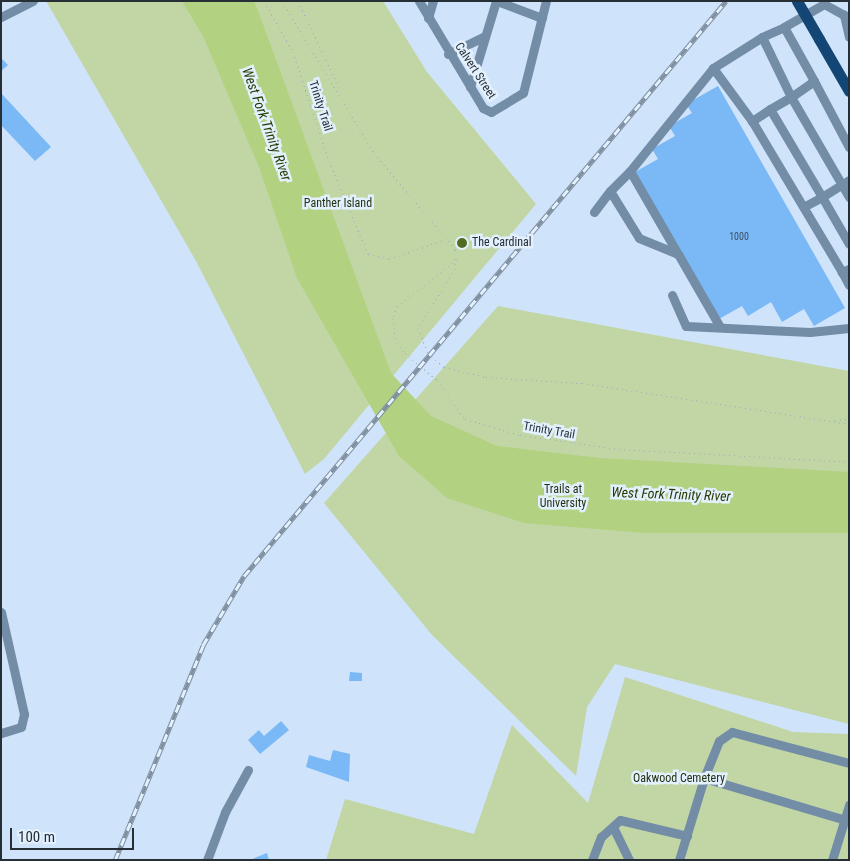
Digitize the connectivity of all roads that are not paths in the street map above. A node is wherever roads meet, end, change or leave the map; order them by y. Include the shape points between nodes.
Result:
1 (33, 1) edge
2 (419, 1) edge
3 (433, 1) edge
4 (496, 1) edge
5 (546, 1) edge
6 (798, 1) edge
7 (846, 13) edge
8 (1, 17) edge
9 (428, 18) junction
10 (542, 18) junction
11 (784, 28) junction
12 (485, 36) junction
13 (762, 37) junction
14 (849, 37) edge
15 (448, 54) junction
16 (714, 68) junction
17 (814, 81) junction
18 (470, 87) junction
19 (849, 91) edge
20 (791, 97) junction
21 (770, 109) junction
22 (752, 121) junction
23 (849, 147) edge
24 (630, 171) junction
25 (845, 182) edge
26 (610, 192) junction
27 (822, 197) junction
28 (849, 197) edge
29 (803, 207) junction
30 (594, 212) dead end
31 (849, 244) edge
32 (678, 254) junction
33 (845, 270) edge
34 (849, 285) edge
35 (672, 295) dead end
36 (720, 327) junction
37 (849, 328) edge
38 (1, 612) edge
39 (1, 733) edge
40 (849, 763) edge
41 (248, 770) dead end
42 (704, 778) junction
43 (849, 804) edge
44 (846, 820) edge
45 (613, 827) junction
46 (688, 836) junction
47 (207, 860) edge
48 (592, 860) edge
49 (629, 860) edge
50 (679, 860) edge
51 (832, 860) edge

1 - 8 street
2 - 9 street, Calvert Street
3 - 9 street
4 - 10 street
4 - 12 street
5 - 10 street, Calvert Street
6 - 19 main road, bridge
7 - 11 street via 829,5 818,5
7 - 14 street
9 - 15 street, Calvert Street
10 - 18 street, Calvert Street via 520,97 492,112 482,108
11 - 13 street
11 - 17 street
12 - 15 street
12 - 18 street
13 - 16 street
13 - 20 street
15 - 18 street, Calvert Street
16 - 22 street
16 - 24 street
17 - 20 street
17 - 23 street
20 - 21 street
20 - 25 street
21 - 22 street
21 - 27 street
22 - 29 street
24 - 26 street
24 - 32 street
25 - 27 street
25 - 28 street
26 - 30 street
26 - 32 street via 639,238
27 - 29 street
27 - 31 street
29 - 33 street
32 - 36 street
33 - 34 street
35 - 36 street via 686,326
36 - 37 street via 810,332
38 - 39 street via 23,722 17,729
40 - 42 street via 741,731 720,741
41 - 47 street via 225,812
42 - 44 street
42 - 46 street
43 - 44 street
44 - 51 street
45 - 46 street via 620,820
45 - 48 street via 601,837
45 - 49 street
46 - 50 street

